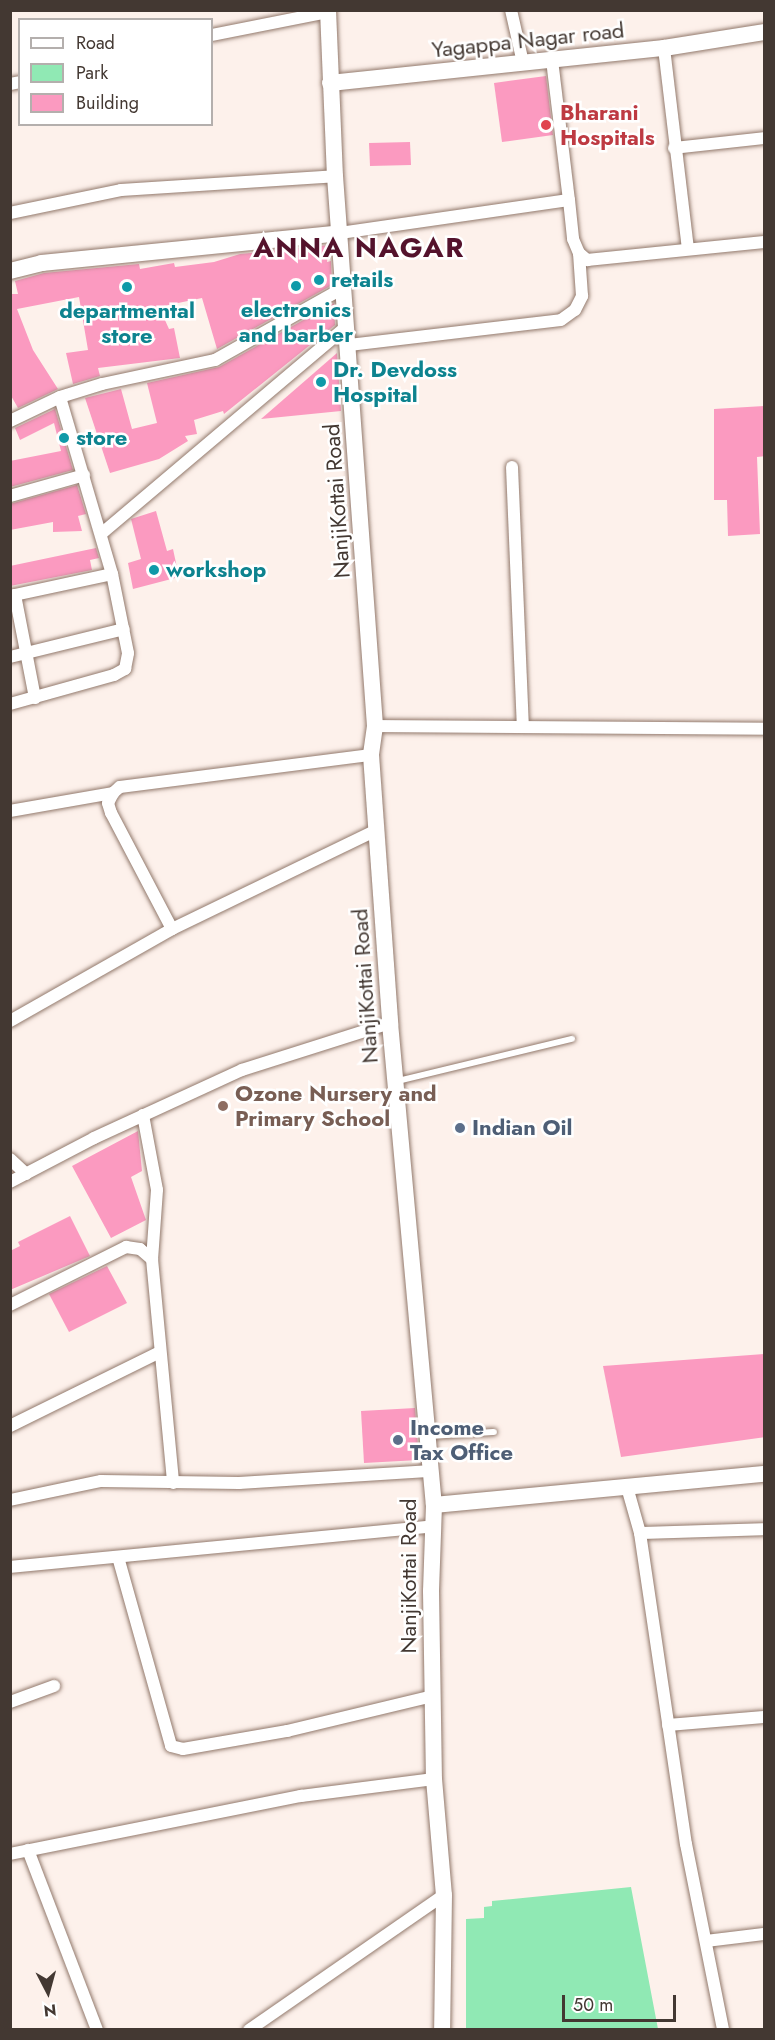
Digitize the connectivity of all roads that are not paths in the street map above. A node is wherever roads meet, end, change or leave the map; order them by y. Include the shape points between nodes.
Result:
1 (511, 10) edge
2 (328, 11) edge
3 (765, 32) edge
4 (213, 35) edge
5 (664, 48) junction
6 (552, 60) junction
7 (523, 63) junction
8 (330, 82) junction
9 (765, 138) edge
10 (674, 148) junction
11 (335, 176) junction
12 (569, 200) junction
13 (10, 213) edge
14 (340, 233) junction
15 (765, 242) edge
16 (688, 248) junction
17 (579, 253) junction
18 (10, 272) edge
19 (345, 287) junction
20 (347, 326) junction
21 (349, 345) junction
22 (60, 397) junction
23 (10, 421) edge
24 (512, 467) dead end
25 (84, 475) junction
26 (10, 496) edge
27 (101, 534) junction
28 (112, 574) junction
29 (13, 596) edge
30 (124, 629) junction
31 (26, 653) junction
32 (10, 657) edge
33 (35, 698) junction
34 (10, 704) edge
35 (375, 726) junction
36 (523, 727) junction
37 (765, 729) edge
38 (371, 755) junction
39 (113, 793) junction
40 (10, 811) edge
41 (376, 830) junction
42 (172, 929) junction
43 (10, 1020) edge
44 (390, 1023) junction
45 (572, 1040) dead end
46 (395, 1081) junction
47 (143, 1115) junction
48 (10, 1159) edge
49 (26, 1174) junction
50 (10, 1182) edge
51 (152, 1259) junction
52 (10, 1305) edge
53 (160, 1352) junction
54 (10, 1426) edge
55 (495, 1432) dead end
56 (426, 1436) junction
57 (428, 1471) junction
58 (765, 1474) edge
59 (173, 1483) junction
60 (627, 1487) junction
61 (10, 1500) edge
62 (434, 1505) junction
63 (433, 1526) junction
64 (765, 1529) edge
65 (640, 1533) junction
66 (118, 1557) junction
67 (10, 1567) edge
68 (54, 1686) dead end
69 (433, 1696) junction
70 (10, 1702) edge
71 (765, 1717) edge
72 (668, 1725) junction
73 (434, 1779) junction
74 (28, 1850) junction
75 (10, 1854) edge
76 (444, 1895) junction
77 (765, 1934) edge
78 (706, 1941) junction
79 (97, 2030) edge
80 (249, 2030) edge
81 (442, 2030) edge
82 (723, 2030) edge

1 - 7 street
2 - 4 street
2 - 8 main road, NanjiKottai Road
3 - 5 main road, Yagappa Nagar road
5 - 6 main road, Yagappa Nagar road
5 - 10 street
6 - 7 main road, Yagappa Nagar road
6 - 12 street
7 - 8 main road, Yagappa Nagar road
8 - 11 main road, NanjiKottai Road
9 - 10 street
10 - 16 street
11 - 13 street via 121,190
11 - 14 main road, NanjiKottai Road
12 - 14 street
12 - 17 street via 573,239
14 - 18 main road via 42,263
14 - 19 main road, NanjiKottai Road
15 - 16 street
16 - 17 street via 602,260 588,260
17 - 21 street via 582,296 575,310 561,320
19 - 20 main road, NanjiKottai Road
19 - 22 street via 215,360
20 - 21 main road, NanjiKottai Road
20 - 27 street
21 - 35 main road, NanjiKottai Road
22 - 23 street
22 - 25 street
24 - 36 street
25 - 26 street
25 - 27 street
27 - 28 street
28 - 29 street
28 - 30 street
29 - 31 street
30 - 31 street
30 - 33 street via 128,653 125,669
31 - 32 street
31 - 33 street
33 - 34 street
35 - 36 street
35 - 38 main road, NanjiKottai Road
36 - 37 street
38 - 39 street via 120,787
38 - 41 main road, NanjiKottai Road
39 - 40 street
39 - 42 street via 108,804 111,813
41 - 42 street
41 - 44 main road, NanjiKottai Road
42 - 43 street
44 - 46 main road, NanjiKottai Road
44 - 47 street via 242,1070
45 - 46 lane
46 - 56 main road, NanjiKottai Road
47 - 49 street
47 - 51 street via 157,1190
48 - 49 street
49 - 50 street
51 - 52 street via 140,1249 126,1247
51 - 53 street
53 - 54 street
53 - 59 street via 168,1396
55 - 56 lane
56 - 57 main road, NanjiKottai Road
57 - 59 street
57 - 62 main road, NanjiKottai Road
58 - 60 main road
59 - 61 street via 101,1481
60 - 62 main road
60 - 65 street
62 - 63 main road, NanjiKottai Road
63 - 66 street
63 - 69 main road, NanjiKottai Road
64 - 65 street
65 - 72 street
66 - 67 street
66 - 69 street via 171,1746 183,1749 287,1731
68 - 70 street
69 - 73 main road, NanjiKottai Road
71 - 72 street
72 - 78 street
73 - 74 street via 302,1796
73 - 76 main road, NanjiKottai Road
74 - 75 street
74 - 79 street
76 - 80 street
76 - 81 main road, NanjiKottai Road
77 - 78 street
78 - 82 street

